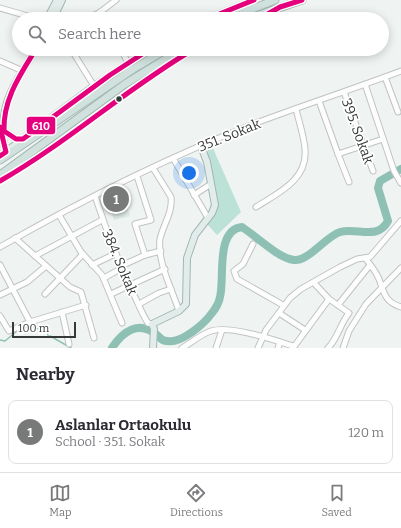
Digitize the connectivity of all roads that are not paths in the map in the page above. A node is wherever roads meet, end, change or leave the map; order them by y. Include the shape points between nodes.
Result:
1 (57, 0) edge
2 (62, 0) edge
3 (116, 0) edge
4 (254, 0) edge
5 (275, 0) edge
6 (302, 0) edge
7 (0, 8) edge
8 (14, 12) edge
9 (51, 12) edge
10 (56, 12) edge
11 (100, 12) edge
12 (225, 12) edge
13 (245, 12) edge
14 (267, 12) edge
15 (28, 56) edge
16 (31, 56) edge
17 (75, 56) edge
18 (124, 56) edge
19 (139, 56) edge
20 (155, 56) edge
21 (171, 56) edge
22 (0, 61) edge
23 (128, 63) junction
24 (21, 70) junction
25 (401, 71) edge
26 (385, 77) junction
27 (366, 84) junction
28 (94, 86) junction
29 (344, 92) junction
30 (319, 101) junction
31 (296, 109) junction
32 (0, 111) edge
33 (398, 112) dead end
34 (0, 127) edge
35 (0, 132) edge
36 (23, 139) junction
37 (383, 140) junction
38 (201, 146) junction
39 (364, 146) junction
40 (6, 152) junction
41 (338, 154) junction
42 (0, 156) edge
43 (173, 158) junction
44 (0, 160) edge
45 (153, 168) junction
46 (373, 171) dead end
47 (0, 175) edge
48 (137, 176) junction
49 (350, 182) dead end
50 (401, 183) edge
51 (211, 184) junction
52 (194, 195) junction
53 (95, 196) junction
54 (256, 207) dead end
55 (59, 215) junction
56 (208, 218) junction
57 (102, 220) junction
58 (401, 221) edge
59 (71, 236) junction
60 (15, 238) junction
61 (253, 244) dead end
62 (0, 247) edge
63 (161, 251) junction
64 (83, 254) junction
65 (115, 254) junction
66 (145, 255) junction
67 (35, 256) junction
68 (365, 258) junction
69 (0, 265) edge
70 (92, 265) junction
71 (370, 265) junction
72 (46, 266) junction
73 (121, 267) junction
74 (401, 268) edge
75 (165, 269) junction
76 (60, 278) junction
77 (104, 278) junction
78 (314, 283) junction
79 (130, 285) junction
80 (381, 287) junction
81 (13, 289) junction
82 (171, 289) junction
83 (45, 294) dead end
84 (112, 294) junction
85 (0, 295) edge
86 (329, 299) junction
87 (139, 304) junction
88 (86, 305) junction
89 (283, 305) junction
90 (338, 305) junction
91 (401, 307) edge
92 (179, 311) junction
93 (62, 312) junction
94 (278, 313) junction
95 (0, 316) edge
96 (30, 322) junction
97 (122, 322) dead end
98 (153, 326) junction
99 (222, 330) junction
100 (305, 330) junction
101 (263, 336) junction
102 (94, 338) dead end
103 (280, 342) junction
104 (70, 344) dead end
105 (153, 346) edge
106 (293, 347) edge
107 (182, 348) edge
108 (216, 348) edge
109 (258, 348) edge
110 (278, 348) edge
111 (328, 348) edge
112 (343, 348) edge

1 - 9 main road
2 - 10 main road
3 - 11 street
4 - 12 main road
5 - 13 highway
6 - 14 highway
7 - 8 street
15 - 24 main road
16 - 24 main road
17 - 28 street
18 - 23 street
19 - 23 main road
20 - 44 highway
21 - 47 highway via 125,84
22 - 24 street
23 - 28 main road
24 - 32 main road via 3,97
24 - 36 main road via 7,98 2,121 4,131 10,137
25 - 26 street, 351. Sokak
26 - 27 street, 351. Sokak
26 - 33 street
27 - 29 street, 351. Sokak
27 - 37 street
28 - 36 main road
29 - 30 street, 351. Sokak
29 - 39 street, 395. Sokak
30 - 31 street, 351. Sokak
30 - 41 street
31 - 38 street, 351. Sokak
31 - 54 street via 305,150 301,171 290,186
34 - 35 main road
35 - 40 main road
36 - 40 main road
37 - 39 street
37 - 50 street
38 - 43 street, 351. Sokak
38 - 51 main road
39 - 41 street
39 - 46 street, 395. Sokak
40 - 42 main road
41 - 49 street
43 - 45 street, 351. Sokak
43 - 52 street
45 - 48 street, 351. Sokak
45 - 63 street via 172,200 160,240
48 - 53 street, 351. Sokak
48 - 66 street via 151,220 135,224
51 - 52 street
51 - 56 main road via 215,205
52 - 56 street
53 - 55 street, 351. Sokak
53 - 57 street, 384. Sokak
55 - 59 street
55 - 60 street, 351. Sokak
56 - 92 main road via 195,235 187,258 186,304
57 - 59 street
57 - 65 street, 384. Sokak
58 - 68 street via 378,250
59 - 64 street
59 - 67 street
60 - 62 street, 351. Sokak
60 - 67 street
61 - 89 street via 243,264 234,271 237,279
63 - 66 street
63 - 75 street
64 - 70 street
64 - 76 street
65 - 70 street
65 - 73 street, 384. Sokak
66 - 73 street
67 - 72 street
68 - 71 street
68 - 78 street via 340,267
69 - 81 street
70 - 77 street
71 - 80 street
71 - 90 street
72 - 76 street
72 - 81 street via 27,282
73 - 77 street
73 - 79 street, 384. Sokak
74 - 80 street
75 - 79 street
75 - 82 street
76 - 83 street
76 - 88 street via 81,292
77 - 84 street
78 - 86 street
78 - 89 street via 301,289
79 - 84 street
79 - 87 street, 384. Sokak
80 - 91 street via 388,301
80 - 112 street via 357,318
81 - 85 street
81 - 96 street
82 - 87 street
82 - 92 street
84 - 97 street
86 - 90 street
86 - 100 street
87 - 98 street, 384. Sokak via 143,316
88 - 93 street
88 - 102 street
89 - 94 street
90 - 111 street via 349,313
92 - 98 main road
93 - 96 street
93 - 104 street
94 - 100 street
94 - 101 street
95 - 96 street via 9,331
98 - 105 main road
99 - 101 street
99 - 107 street via 206,333
99 - 108 street
100 - 106 street
101 - 103 street
101 - 109 street
103 - 106 street
103 - 110 street

